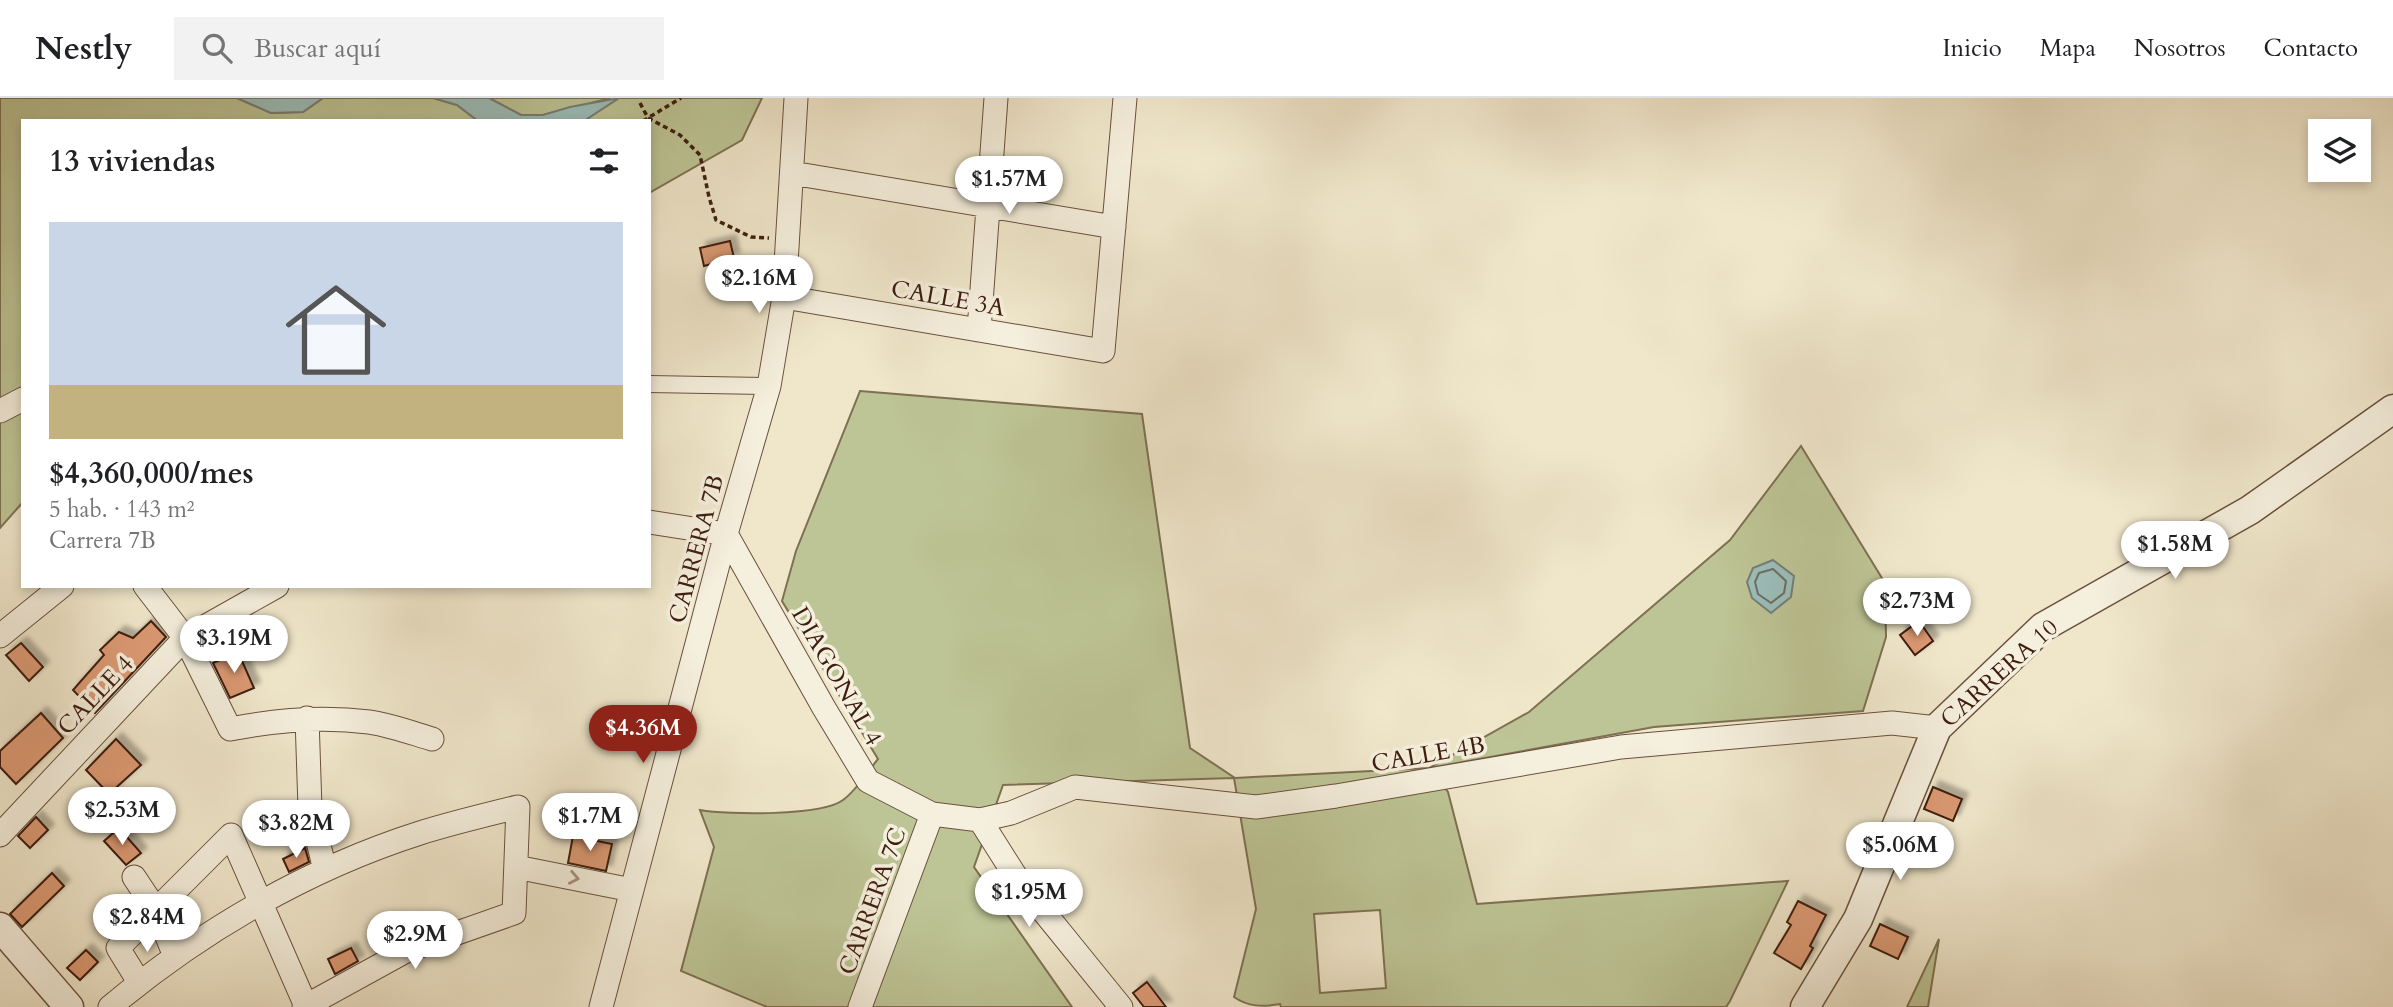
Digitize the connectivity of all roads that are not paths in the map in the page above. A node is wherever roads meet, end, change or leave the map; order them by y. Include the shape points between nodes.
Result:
1 (796, 98) edge
2 (996, 98) edge
3 (1125, 98) edge
4 (792, 173) junction
5 (988, 206) junction
6 (1114, 227) junction
7 (784, 297) junction
8 (979, 330) junction
9 (651, 384) edge
10 (769, 386) junction
11 (21, 400) edge
12 (2393, 409) edge
13 (0, 411) edge
14 (651, 522) edge
15 (726, 534) junction
16 (60, 588) edge
17 (146, 588) edge
18 (273, 588) edge
19 (0, 636) edge
20 (184, 638) junction
21 (307, 718) junction
22 (1937, 728) junction
23 (432, 738) dead end
24 (932, 814) junction
25 (980, 820) junction
26 (0, 835) edge
27 (516, 867) junction
28 (325, 870) junction
29 (134, 877) dead end
30 (632, 890) junction
31 (261, 902) junction
32 (156, 910) junction
33 (0, 927) edge
34 (175, 956) junction
35 (139, 982) junction
36 (305, 1006) edge
37 (69, 1007) edge
38 (110, 1007) edge
39 (601, 1007) edge
40 (860, 1007) edge
41 (1121, 1007) edge
42 (1805, 1007) edge

1 - 4 street, CARRERA 7B
2 - 5 street
3 - 6 street
4 - 5 street
4 - 7 street, CARRERA 7B
5 - 6 street
5 - 8 street
6 - 8 street, CALLE 3A via 1103,351
7 - 8 street, CALLE 3A
7 - 10 street, CARRERA 7B
9 - 10 street
10 - 15 street, CARRERA 7B
11 - 13 street
12 - 22 street, CARRERA 10 via 2250,510 2043,627
14 - 15 street
15 - 24 street, DIAGONAL 4 via 868,781
15 - 30 street, CARRERA 7B
16 - 19 street
17 - 20 street
18 - 20 street, CALLE 4
20 - 21 street via 230,729
20 - 26 street, CALLE 4
21 - 23 street via 370,723
21 - 28 street via 310,808
22 - 25 street, CALLE 4B via 1892,723 1621,747 1256,807 1075,787 1011,813
22 - 42 street, CARRERA 10 via 1858,919
24 - 25 street, CALLE 4B
24 - 40 street, CARRERA 7C
25 - 41 street via 1018,880
27 - 28 street via 518,807 419,833
27 -> 30 street
27 - 36 street via 514,913 406,951
28 - 31 street
29 - 32 street
30 - 39 street, CARRERA 7B
31 - 32 street via 231,835
31 - 34 street
31 - 36 street
32 - 34 street
32 - 35 street via 118,948
33 - 37 street
34 - 35 street
35 - 38 street

